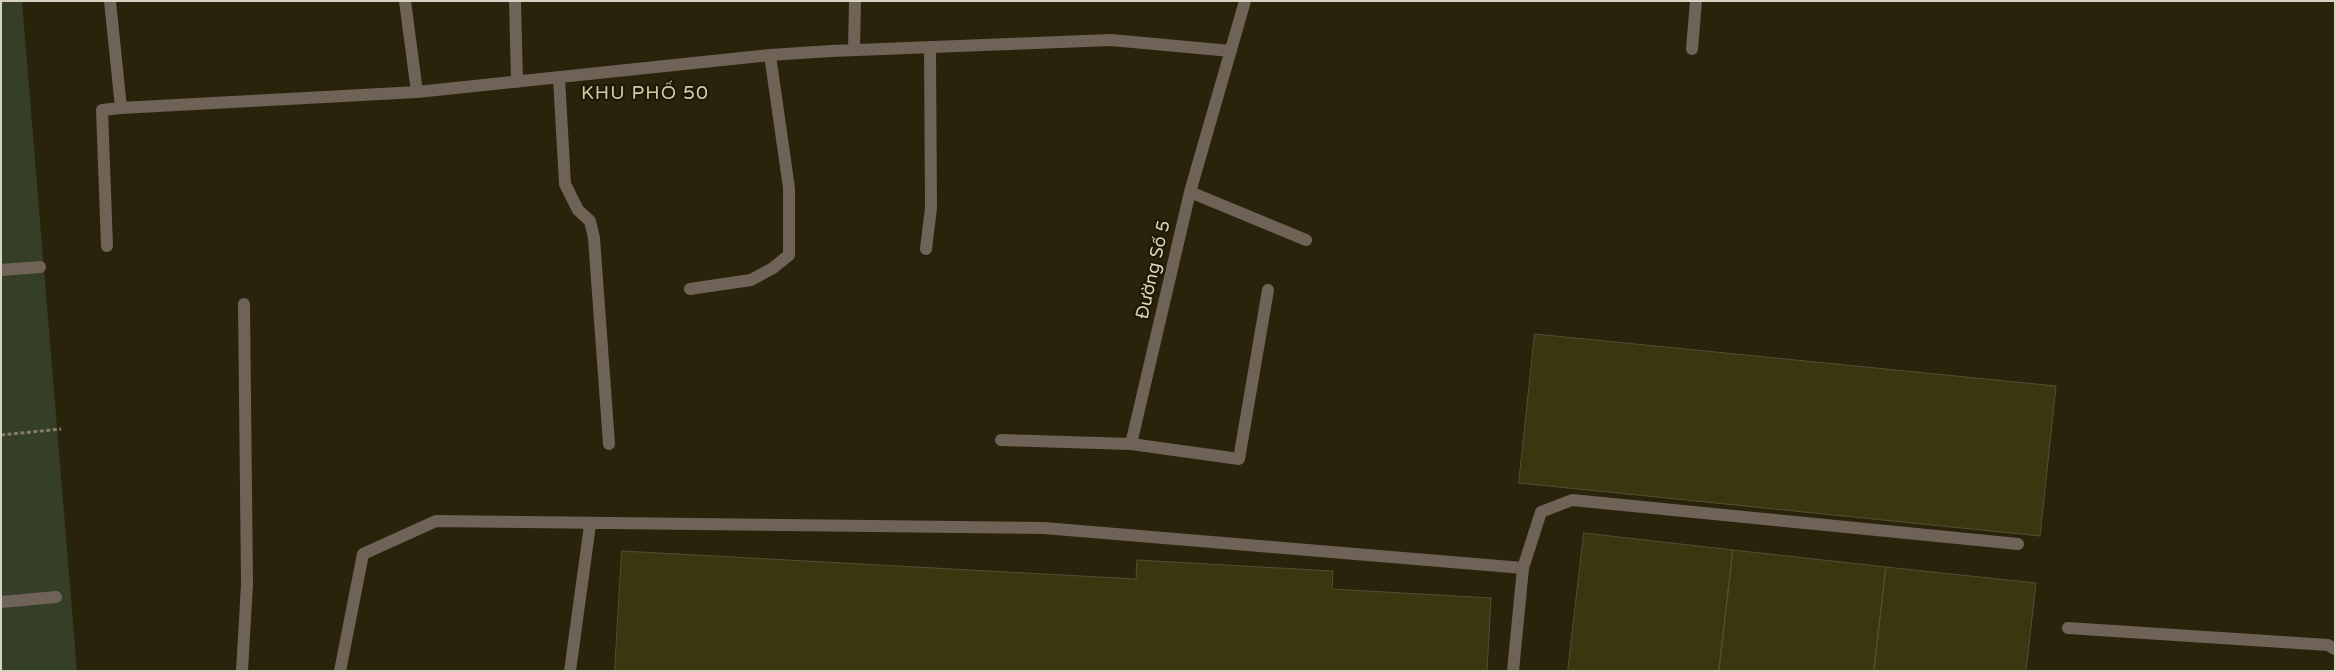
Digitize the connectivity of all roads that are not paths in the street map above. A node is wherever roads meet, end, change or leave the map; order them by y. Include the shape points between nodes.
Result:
1 (110, 1) edge
2 (404, 1) edge
3 (515, 1) edge
4 (855, 1) edge
5 (1245, 1) edge
6 (1696, 1) edge
7 (930, 47) junction
8 (1692, 49) dead end
9 (854, 50) junction
10 (1232, 51) junction
11 (770, 55) junction
12 (559, 78) junction
13 (517, 82) junction
14 (417, 92) junction
15 (120, 108) junction
16 (1190, 192) junction
17 (1306, 240) dead end
18 (107, 246) dead end
19 (926, 249) dead end
20 (40, 267) dead end
21 (1, 270) edge
22 (690, 289) dead end
23 (1268, 290) dead end
24 (244, 304) dead end
25 (1001, 440) dead end
26 (609, 444) dead end
27 (1131, 444) junction
28 (590, 524) junction
29 (2018, 544) dead end
30 (1523, 568) junction
31 (56, 597) dead end
32 (1, 602) edge
33 (2068, 628) dead end
34 (2335, 649) edge
35 (242, 671) edge
36 (340, 671) edge
37 (570, 671) edge
38 (1513, 671) edge

1 - 15 street
2 - 14 street
3 - 13 street
4 - 9 street
5 - 10 street, Đường Số 5
6 - 8 street
7 - 9 street
7 - 10 street via 1111,40
7 - 19 street via 930,208
9 - 11 street
10 - 16 street, Đường Số 5
11 - 12 street
11 - 22 street via 789,188 789,255 751,280
12 - 13 street
12 - 26 street via 565,184 578,210 590,221 594,238
13 - 14 street
14 - 15 street
15 - 18 street via 102,110
16 - 17 street
16 - 27 street, Đường Số 5
20 - 21 street
23 - 27 street via 1239,459
24 - 35 street via 247,584
25 - 27 street
28 - 30 street via 1044,528
28 - 36 street via 436,521 363,554
28 - 37 street
29 - 30 street via 1572,500 1541,512
30 - 38 street
31 - 32 street
33 - 34 street via 2328,645

